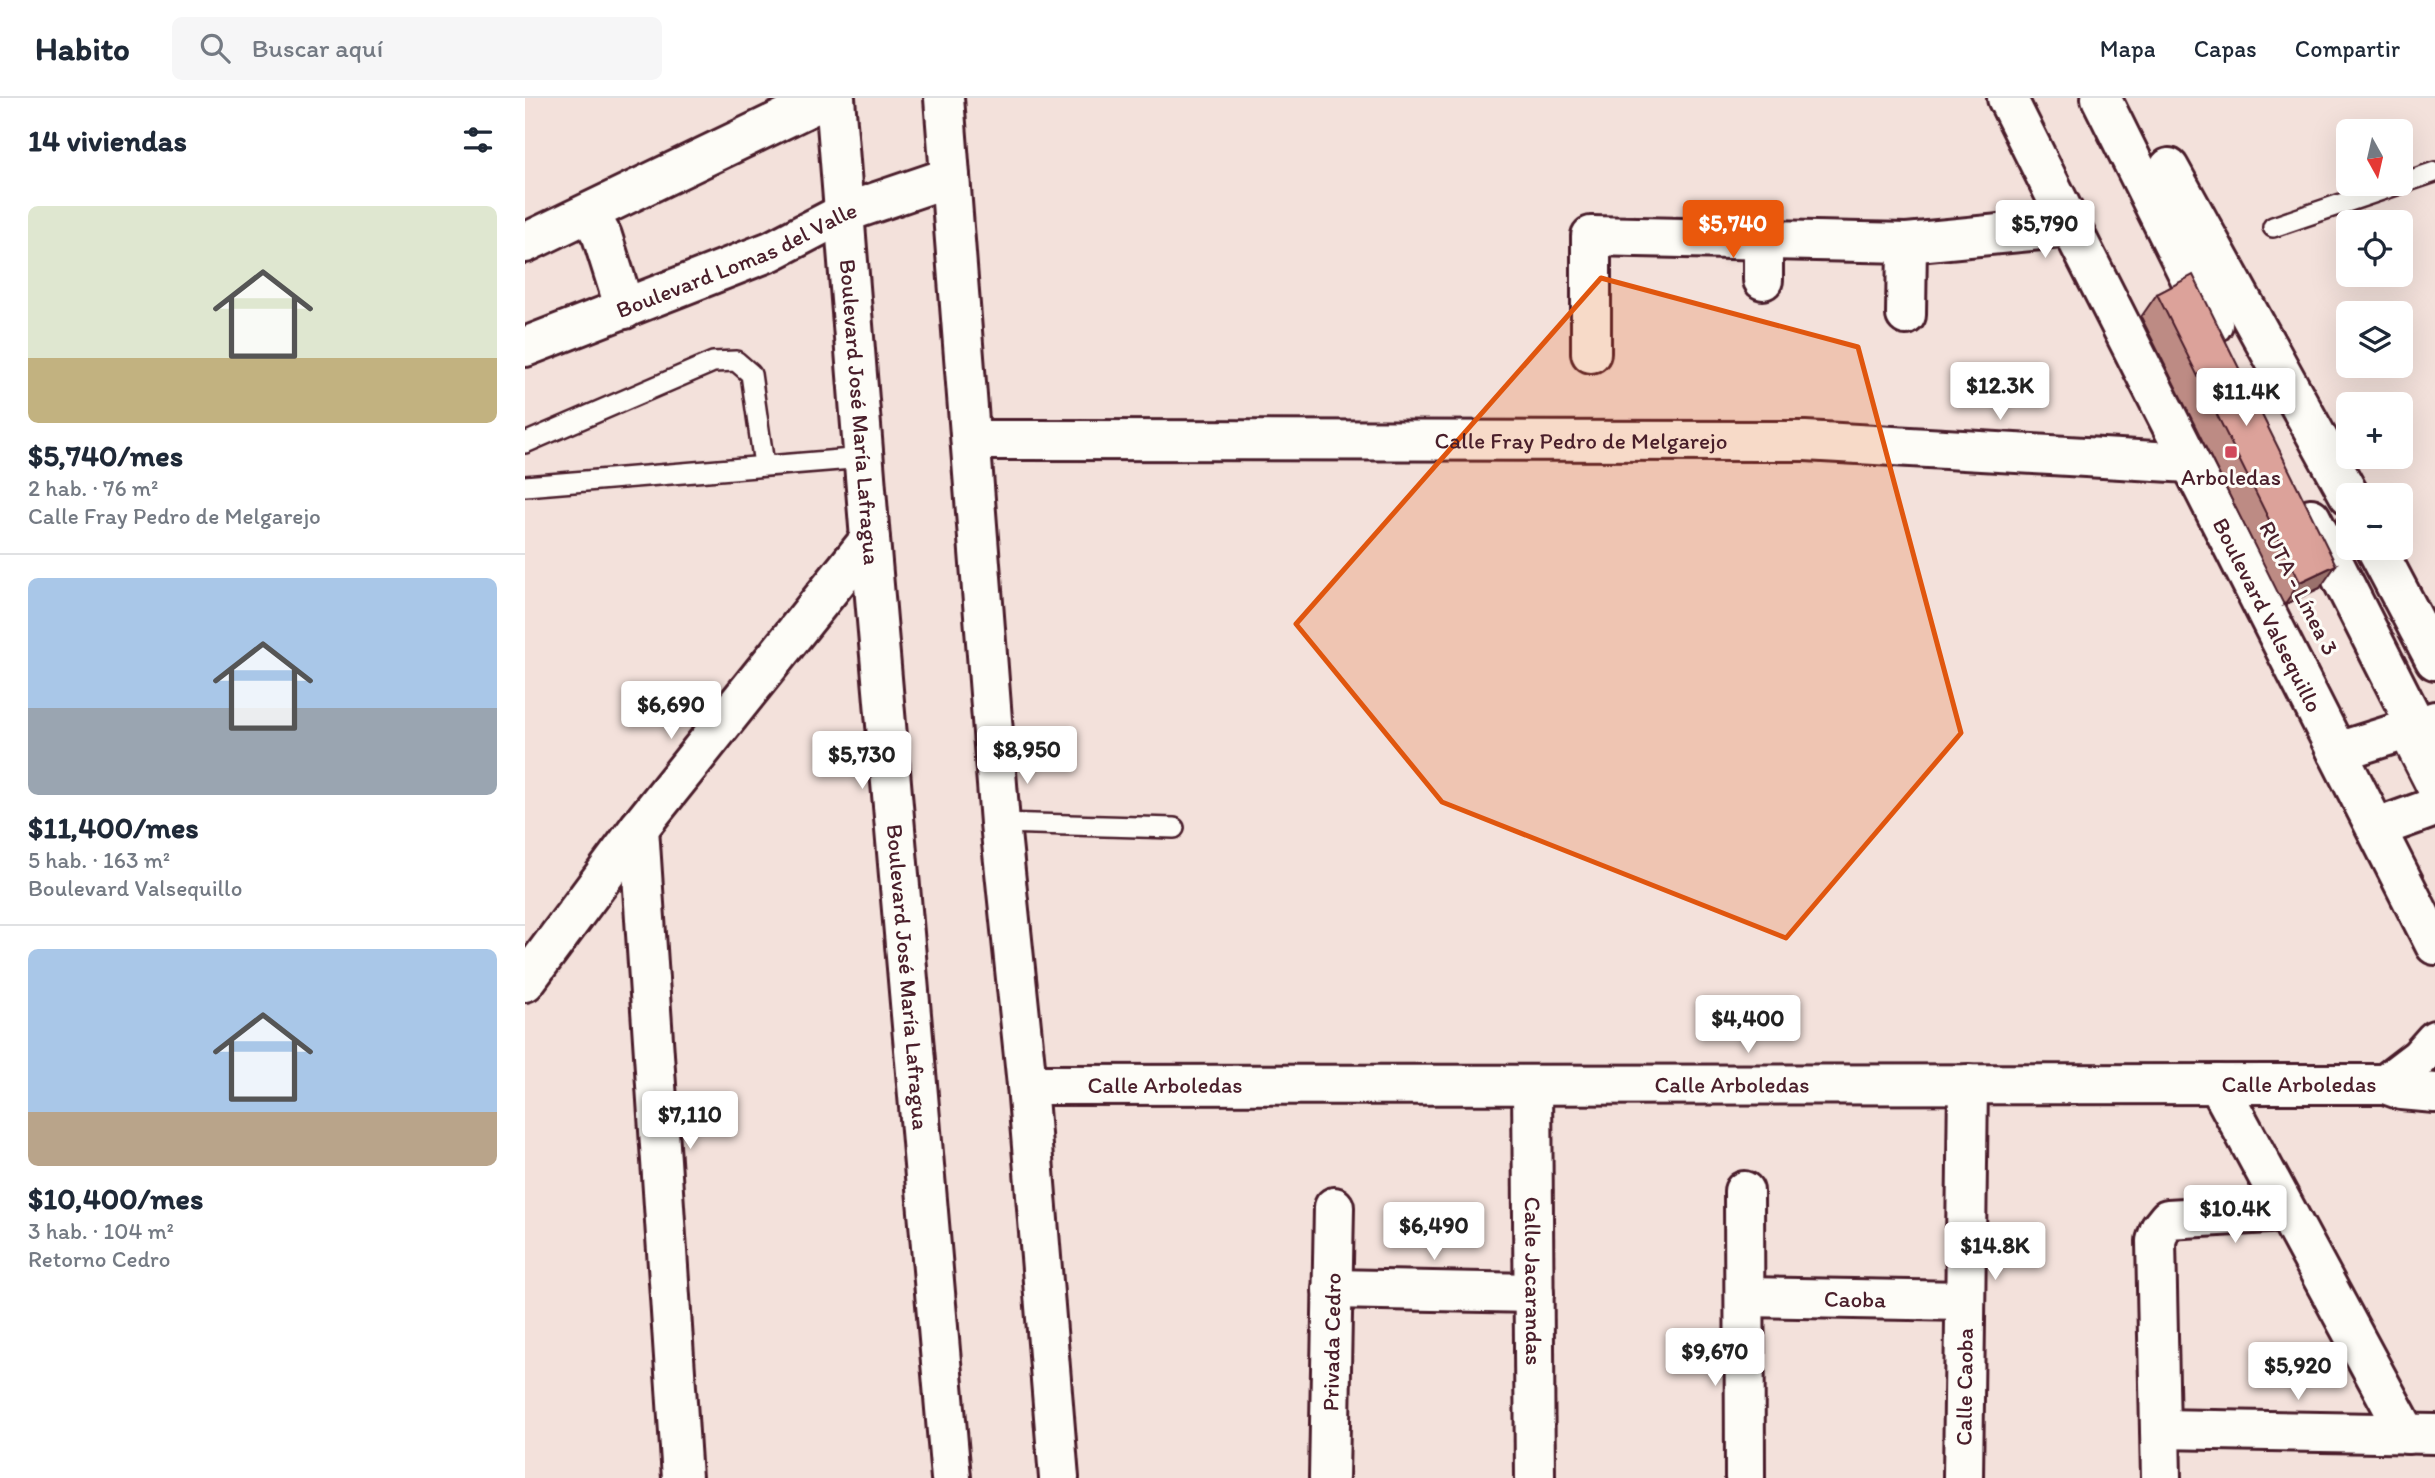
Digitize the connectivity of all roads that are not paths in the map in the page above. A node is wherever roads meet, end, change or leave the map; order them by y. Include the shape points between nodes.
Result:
1 (827, 98) edge
2 (835, 98) edge
3 (944, 98) edge
4 (2007, 98) edge
5 (2028, 98) edge
6 (2082, 98) edge
7 (2101, 98) edge
8 (2169, 168) dead end
9 (2435, 172) edge
10 (950, 177) junction
11 (844, 213) junction
12 (590, 214) junction
13 (2071, 227) junction
14 (2273, 227) dead end
15 (1763, 239) junction
16 (525, 243) edge
17 (1907, 243) junction
18 (1763, 280) dead end
19 (625, 309) junction
20 (1906, 315) dead end
21 (2200, 335) edge
22 (528, 352) edge
23 (1591, 353) dead end
24 (2231, 360) edge
25 (972, 440) junction
26 (525, 443) edge
27 (863, 457) junction
28 (2190, 463) junction
29 (764, 465) junction
30 (2293, 482) edge
31 (2342, 483) edge
32 (525, 486) edge
33 (2293, 522) edge
34 (870, 539) junction
35 (2382, 560) edge
36 (2435, 660) edge
37 (2417, 727) edge
38 (2345, 750) junction
39 (2435, 763) edge
40 (2435, 806) edge
41 (1000, 823) junction
42 (2383, 826) junction
43 (639, 828) junction
44 (1174, 828) dead end
45 (2435, 912) edge
46 (2435, 944) edge
47 (525, 982) edge
48 (2435, 1040) edge
49 (1968, 1084) junction
50 (2218, 1084) junction
51 (2385, 1084) junction
52 (1027, 1085) junction
53 (1532, 1085) junction
54 (2435, 1093) edge
55 (1744, 1191) dead end
56 (1335, 1207) dead end
57 (2286, 1212) junction
58 (1332, 1289) junction
59 (1534, 1293) junction
60 (1745, 1297) junction
61 (1965, 1301) junction
62 (2160, 1429) junction
63 (2421, 1434) edge
64 (682, 1478) edge
65 (951, 1478) edge
66 (1059, 1478) edge
67 (1328, 1478) edge
68 (1535, 1478) edge
69 (1745, 1478) edge
70 (1963, 1478) edge
71 (2161, 1478) edge

1 - 12 street
2 - 11 street, Boulevard José María Lafragua
3 - 10 street
4 - 13 street, Boulevard Valsequillo
5 - 38 lane, RUTA - Línea 3
6 - 21 lane
7 - 24 street
8 - 31 street
9 - 14 lane
10 - 11 street, Boulevard Lomas del Valle
10 - 25 street
11 - 19 street, Boulevard Lomas del Valle via 771,251
11 - 27 street, Boulevard José María Lafragua
12 - 16 street
12 - 19 street via 602,236
13 - 17 street
13 - 28 street, Boulevard Valsequillo
15 - 17 street
15 - 18 street
15 - 23 street via 1591,236
17 - 20 street
19 - 22 street, Boulevard Lomas del Valle
25 - 28 street, Calle Fray Pedro de Melgarejo via 1805,441
25 - 41 street
26 - 29 lane via 713,362 736,360 751,374
27 - 29 lane
27 - 34 street, Boulevard José María Lafragua
28 - 38 street, Boulevard Valsequillo
29 - 32 lane
30 - 37 street
33 - 37 lane
34 - 43 street
34 - 65 street, Boulevard José María Lafragua
35 - 36 street
37 - 38 street
37 - 39 street
37 - 40 lane
38 - 42 street, Boulevard Valsequillo
40 - 42 street
41 - 44 lane
41 - 52 street
42 - 45 lane
42 - 46 street, Boulevard Valsequillo
43 - 47 street
43 - 64 street
48 - 51 street
49 - 50 street, Calle Arboledas
49 - 53 street, Calle Arboledas
49 - 61 street, Calle Caoba
50 - 51 street, Calle Arboledas
50 - 57 street
51 - 54 street, Calle Arboledas
52 - 53 street, Calle Arboledas
52 - 66 street
53 - 59 street, Calle Jacarandas
55 - 60 street
56 - 58 street, Privada Cedro
57 - 62 street via 2168,1219 2160,1229 2156,1241
57 - 63 street
58 - 59 street
58 - 67 street, Privada Cedro
59 - 68 street, Calle Jacarandas
60 - 61 street, Caoba
60 - 69 street
61 - 70 street, Calle Caoba
62 - 63 street
62 - 71 street

